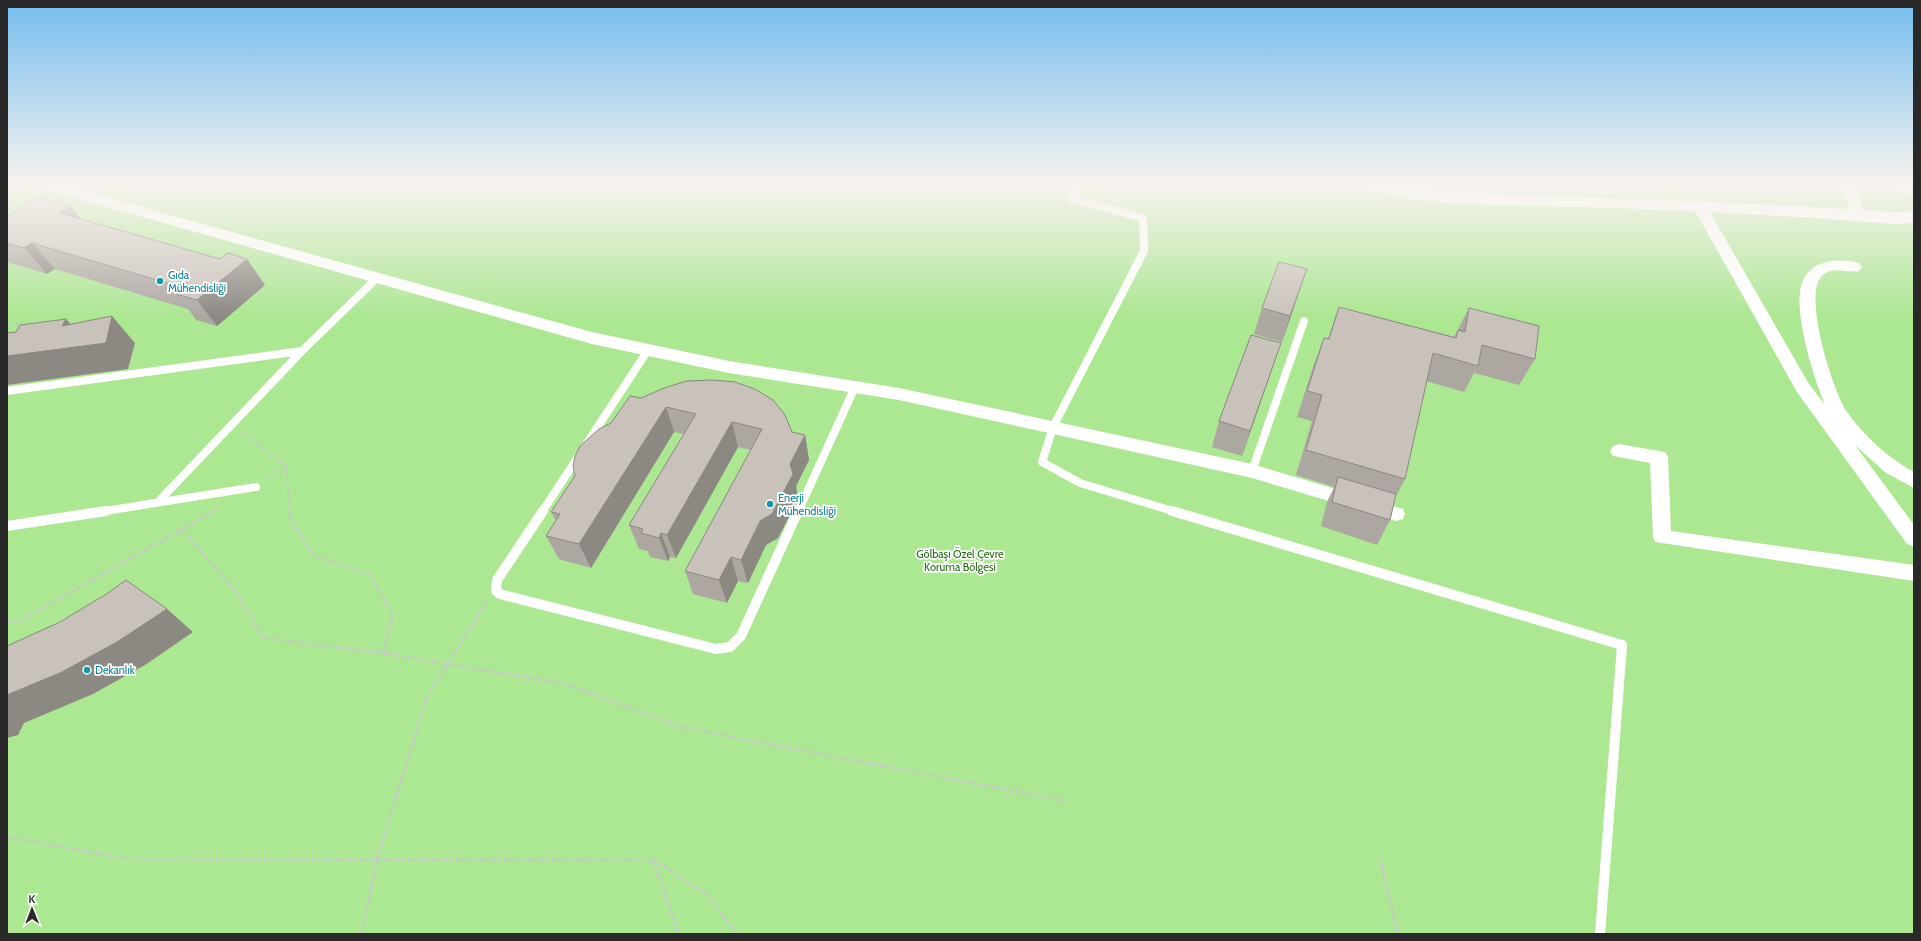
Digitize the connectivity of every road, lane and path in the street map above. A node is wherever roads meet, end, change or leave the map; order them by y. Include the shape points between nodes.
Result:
1 (205, 230) edge
2 (1143, 230) edge
3 (1713, 230) edge
4 (1854, 267) dead end
5 (376, 278) junction
6 (1304, 321) dead end
7 (7, 323) edge
8 (78, 323) edge
9 (63, 324) edge
10 (25, 325) edge
11 (648, 350) junction
12 (302, 351) junction
13 (855, 387) junction
14 (7, 391) edge
15 (232, 425) junction
16 (1053, 428) junction
17 (1619, 451) dead end
18 (286, 466) junction
19 (1252, 471) junction
20 (1914, 480) edge
21 (256, 486) joint
22 (158, 502) junction
23 (222, 506) dead end
24 (1396, 514) edge
25 (7, 526) edge
26 (182, 529) junction
27 (1914, 539) edge
28 (1914, 573) edge
29 (495, 587) junction
30 (7, 622) edge
31 (383, 653) junction
32 (448, 664) junction
33 (1066, 801) dead end
34 (7, 837) edge
35 (1380, 858) dead end
36 (377, 859) junction
37 (653, 860) junction
38 (361, 934) edge
39 (679, 934) edge
40 (737, 934) edge
41 (1398, 934) edge
42 (1600, 934) edge

1 - 5 street
2 - 16 lane via 1144,251
3 - 27 street via 1803,388
4 - 20 street via 1826,267 1813,274 1809,284 1808,312 1825,382 1834,406 1844,420 1888,465
5 - 11 street via 592,338
5 - 12 lane
6 - 19 lane
7 - 10 path
8 - 9 path
11 - 13 street via 729,367
11 - 29 lane via 497,580
12 - 14 lane
12 - 15 lane
13 - 16 street via 899,394
13 - 29 lane via 741,636 730,647 716,649 500,594
15 - 18 path
15 - 22 lane
16 - 19 street
16 - 42 lane via 1042,462 1080,483 1622,645
17 - 28 street via 1659,457 1662,537
18 - 21 path
18 - 31 path via 291,520 313,555 370,575 393,615
19 - 24 street
21 - 22 lane
22 - 25 lane
23 - 26 path
26 - 30 path via 20,621
26 - 31 path via 235,590 263,638
29 - 32 path
31 - 32 path
32 - 33 path via 566,684 681,727
32 - 36 path via 427,697
34 - 36 path via 129,859
35 - 41 path
36 - 37 path
36 - 38 path
37 - 39 path
37 - 40 path via 706,894

